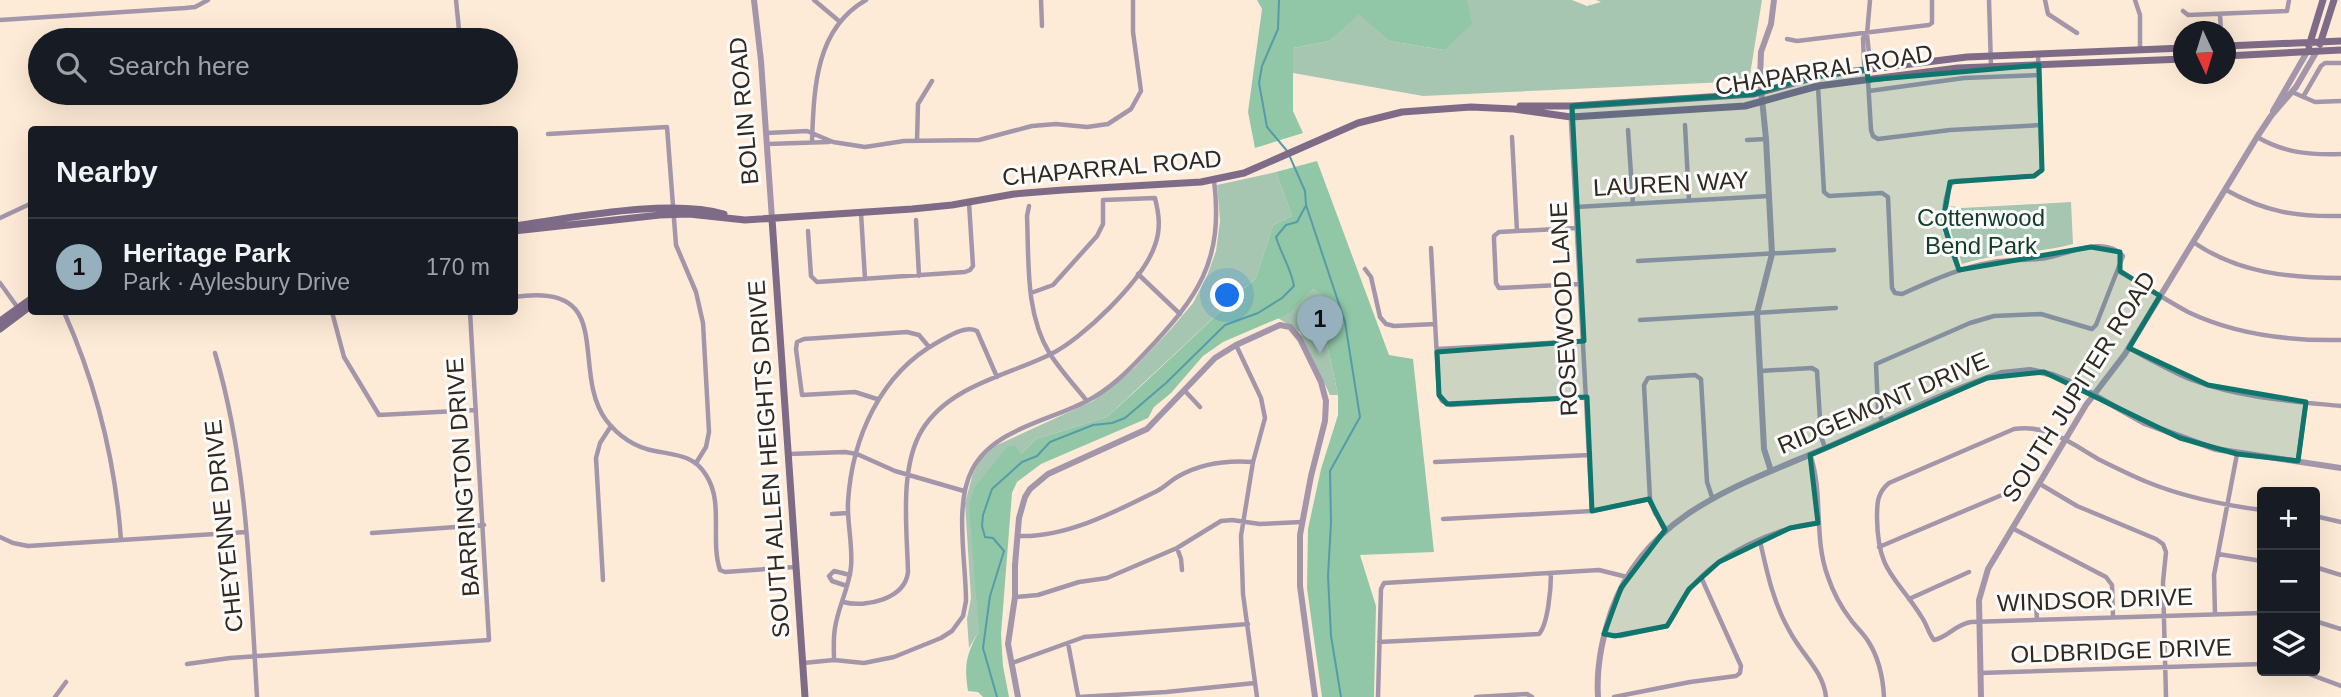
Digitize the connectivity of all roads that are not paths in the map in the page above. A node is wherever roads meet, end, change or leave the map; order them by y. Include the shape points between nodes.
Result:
1 (208, 0) edge
2 (456, 0) edge
3 (754, 0) edge
4 (814, 0) edge
5 (866, 0) edge
6 (1041, 0) edge
7 (1133, 0) edge
8 (1773, 0) edge
9 (1870, 0) edge
10 (1932, 0) edge
11 (1989, 0) edge
12 (2045, 0) edge
13 (2135, 0) edge
14 (2289, 0) edge
15 (2323, 0) edge
16 (2334, 0) edge
17 (2183, 11) dead end
18 (2220, 14) junction
19 (0, 20) edge
20 (839, 21) junction
21 (2220, 21) edge
22 (1042, 26) dead end
23 (459, 28) edge
24 (2077, 33) dead end
25 (1867, 34) junction
26 (1787, 39) dead end
27 (2341, 41) edge
28 (2311, 42) junction
29 (2321, 42) junction
30 (2236, 45) edge
31 (2173, 49) edge
32 (2341, 50) edge
33 (2140, 51) junction
34 (2317, 51) junction
35 (2306, 52) junction
36 (2038, 55) junction
37 (2236, 55) edge
38 (1990, 57) junction
39 (2173, 59) edge
40 (2141, 61) junction
41 (2341, 63) edge
42 (2039, 65) junction
43 (1990, 66) junction
44 (1867, 69) junction
45 (2039, 75) junction
46 (1868, 80) junction
47 (932, 81) dead end
48 (1818, 86) junction
49 (1869, 91) junction
50 (1762, 92) junction
51 (2292, 92) junction
52 (2303, 97) junction
53 (2341, 101) edge
54 (1763, 103) junction
55 (1572, 106) junction
56 (1471, 107) junction
57 (2271, 116) junction
58 (1571, 117) junction
59 (1685, 125) dead end
60 (2041, 125) junction
61 (1628, 130) dead end
62 (782, 132) junction
63 (767, 133) junction
64 (812, 133) junction
65 (548, 134) dead end
66 (1512, 137) dead end
67 (2257, 137) junction
68 (1766, 139) junction
69 (812, 141) junction
70 (917, 141) junction
71 (1747, 141) dead end
72 (833, 142) junction
73 (782, 143) junction
74 (767, 144) junction
75 (2341, 154) edge
76 (1214, 180) junction
77 (2226, 190) junction
78 (1769, 196) junction
79 (1689, 201) junction
80 (969, 203) junction
81 (1633, 204) junction
82 (28, 205) edge
83 (1029, 206) dead end
84 (1576, 207) junction
85 (672, 211) junction
86 (861, 213) junction
87 (2341, 216) edge
88 (0, 218) edge
89 (772, 219) junction
90 (916, 220) dead end
91 (518, 225) edge
92 (1577, 228) junction
93 (518, 230) edge
94 (808, 231) dead end
95 (1517, 231) junction
96 (2193, 242) junction
97 (1431, 248) dead end
98 (1834, 250) dead end
99 (1772, 254) junction
100 (1637, 261) dead end
101 (1365, 269) dead end
102 (1959, 270) junction
103 (2118, 271) junction
104 (1138, 274) junction
105 (919, 276) junction
106 (2341, 278) edge
107 (865, 279) junction
108 (0, 283) edge
109 (1580, 284) junction
110 (1031, 293) junction
111 (518, 296) edge
112 (2160, 296) junction
113 (28, 301) edge
114 (28, 306) edge
115 (1836, 308) dead end
116 (19, 309) junction
117 (1757, 313) junction
118 (1180, 314) junction
119 (65, 315) edge
120 (333, 315) edge
121 (470, 315) edge
122 (1640, 320) dead end
123 (0, 321) edge
124 (1435, 324) junction
125 (0, 329) edge
126 (2341, 340) edge
127 (1584, 341) junction
128 (1236, 345) junction
129 (929, 347) junction
130 (2129, 348) junction
131 (1437, 349) junction
132 (215, 353) dead end
133 (1051, 355) junction
134 (1759, 371) junction
135 (997, 377) junction
136 (1185, 391) junction
137 (2093, 396) junction
138 (1587, 397) junction
139 (877, 399) junction
140 (1087, 401) junction
141 (2306, 402) junction
142 (2341, 406) edge
143 (1200, 407) dead end
144 (476, 410) junction
145 (1883, 423) junction
146 (611, 426) junction
147 (2066, 440) junction
148 (1825, 448) junction
149 (789, 454) junction
150 (858, 454) junction
151 (1810, 454) junction
152 (2237, 454) junction
153 (1590, 455) junction
154 (2298, 461) junction
155 (1252, 462) junction
156 (1435, 462) dead end
157 (695, 463) junction
158 (2341, 468) edge
159 (1771, 471) junction
160 (909, 475) junction
161 (2040, 484) junction
162 (2016, 489) dead end
163 (964, 491) junction
164 (1712, 497) junction
165 (1650, 499) junction
166 (2227, 505) junction
167 (2257, 509) edge
168 (1592, 511) junction
169 (848, 513) junction
170 (832, 514) dead end
171 (2320, 517) edge
172 (1443, 519) dead end
173 (1243, 521) junction
174 (1302, 522) junction
175 (2341, 522) edge
176 (1818, 523) junction
177 (484, 525) junction
178 (2012, 528) junction
179 (1666, 529) junction
180 (246, 532) junction
181 (372, 533) dead end
182 (1018, 536) junction
183 (0, 537) edge
184 (121, 540) junction
185 (1760, 541) junction
186 (1880, 547) junction
187 (1177, 548) junction
188 (2218, 554) junction
189 (2257, 560) edge
190 (796, 567) junction
191 (2320, 569) edge
192 (1182, 570) dead end
193 (1969, 572) dead end
194 (1551, 573) junction
195 (850, 575) junction
196 (2341, 575) edge
197 (1627, 577) junction
198 (1701, 577) junction
199 (603, 580) dead end
200 (847, 586) junction
201 (1015, 597) junction
202 (1909, 599) junction
203 (843, 602) junction
204 (2036, 603) dead end
205 (2257, 613) edge
206 (2215, 614) junction
207 (2165, 615) junction
208 (2113, 617) junction
209 (2037, 620) junction
210 (1979, 622) junction
211 (2320, 623) edge
212 (1248, 624) junction
213 (2341, 629) edge
214 (1604, 634) junction
215 (1379, 642) junction
216 (1068, 643) junction
217 (255, 656) junction
218 (835, 660) junction
219 (803, 663) junction
220 (1012, 663) junction
221 (187, 664) dead end
222 (2257, 664) edge
223 (2165, 667) junction
224 (1980, 673) junction
225 (2314, 676) edge
226 (66, 682) dead end
227 (1255, 683) junction
228 (2341, 686) edge
229 (1532, 696) edge
230 (55, 697) edge
231 (257, 697) edge
232 (805, 697) edge
233 (1018, 697) edge
234 (1078, 697) edge
235 (1257, 697) edge
236 (1315, 697) edge
237 (1378, 697) edge
238 (1476, 697) edge
239 (1598, 697) edge
240 (1614, 697) edge
241 (1826, 697) edge
242 (1884, 697) edge
243 (1981, 697) edge
244 (2166, 697) edge

1 - 19 street via 185,8
2 - 23 street
3 - 63 street, BOLIN ROAD
4 - 20 street
5 - 20 street
6 - 22 street
7 - 70 street via 1141,88 1131,109 1108,124 1032,126 979,140
8 - 50 street via 1761,52
9 - 25 street
10 - 25 street via 1929,25
11 - 38 street
12 - 24 street via 2048,14
13 - 33 street via 2140,15
14 - 18 street via 2287,11
15 - 28 main road
16 - 29 main road
17 - 18 street via 2188,15
18 - 21 street
20 - 64 street via 820,63
25 - 26 street
25 - 44 street
27 - 29 main road
28 - 29 main road
28 - 30 main road
28 - 35 main road
29 - 34 main road
31 - 33 main road, CHAPARRAL ROAD
32 - 34 main road
33 - 36 main road, CHAPARRAL ROAD
33 - 40 main road
34 - 35 main road
34 - 51 street, SOUTH JUPITER ROAD
35 - 37 main road
35 - 57 street, SOUTH JUPITER ROAD
36 - 38 main road, CHAPARRAL ROAD
36 - 42 street
38 - 43 street
38 - 44 main road, CHAPARRAL ROAD
39 - 40 main road, CHAPARRAL ROAD
40 - 42 main road, CHAPARRAL ROAD
41 - 52 street via 2321,66
42 - 43 main road, CHAPARRAL ROAD
42 - 45 street
43 - 46 main road, CHAPARRAL ROAD
44 - 46 main road
44 - 50 main road, CHAPARRAL ROAD via 1805,78
45 - 49 street via 1964,78
45 - 60 street
46 - 48 main road, CHAPARRAL ROAD
46 - 49 street
47 - 70 street via 918,104
48 - 54 main road, CHAPARRAL ROAD
48 - 102 street via 1824,192 1829,196 1882,193 1888,197 1895,293
49 - 60 street via 1871,130 1878,139
50 - 54 street
50 - 55 main road, CHAPARRAL ROAD
51 - 52 street
51 - 57 street, SOUTH JUPITER ROAD
52 - 53 street via 2315,102
54 - 58 main road, CHAPARRAL ROAD
54 - 68 street
55 - 56 main road, CHAPARRAL ROAD via 1492,103
55 - 58 street, ROSEWOOD LANE
56 - 58 main road, CHAPARRAL ROAD
56 - 76 main road, CHAPARRAL ROAD via 1386,114 1258,167
57 - 67 street, SOUTH JUPITER ROAD
58 - 84 street, ROSEWOOD LANE
59 - 79 street
60 - 102 street via 2043,167 2039,174 1950,185 1943,222
61 - 81 street
62 - 63 street
62 - 64 street
62 - 73 street
63 - 74 street, BOLIN ROAD
64 - 69 street
64 - 72 street
65 - 85 street via 667,127
66 - 95 street
67 - 75 street via 2295,153
67 - 77 street, SOUTH JUPITER ROAD
68 - 71 street
68 - 78 street
69 - 72 street
69 - 73 street
70 - 72 street via 865,147
73 - 74 street
74 - 89 street, BOLIN ROAD
76 - 80 main road, CHAPARRAL ROAD via 1014,194
76 - 118 street via 1216,218 1210,261
77 - 87 street via 2286,214
77 - 96 street, SOUTH JUPITER ROAD
78 - 79 street, LAUREN WAY
78 - 99 street
79 - 81 street, LAUREN WAY
80 - 86 main road, CHAPARRAL ROAD
80 - 105 street via 973,266
81 - 84 street, LAUREN WAY
82 - 88 street
83 - 110 street
84 - 92 street, ROSEWOOD LANE
85 - 89 main road, CHAPARRAL ROAD
85 - 91 main road, CHAPARRAL ROAD
85 - 93 main road, CHAPARRAL ROAD
85 - 157 street via 677,250 696,292 703,328 709,432
86 - 89 main road, CHAPARRAL ROAD
86 - 107 street
89 - 149 main road, SOUTH ALLEN HEIGHTS DRIVE
90 - 105 street
92 - 95 street
92 - 109 street, ROSEWOOD LANE
94 - 107 street via 813,280
95 - 109 street via 1496,234 1497,287
96 - 106 street via 2225,260 2271,274
96 - 112 street, SOUTH JUPITER ROAD
97 - 124 street
98 - 99 street
99 - 100 street
99 - 117 street
101 - 124 street via 1386,324
102 - 103 street via 2091,247 2122,254
103 - 112 street
103 - 145 street via 2092,329 2041,314 2002,315 1970,323 1880,362 1875,368
104 - 110 street via 1159,233 1155,198 1103,200 1102,224 1091,243 1053,285
104 - 118 street
104 - 133 street via 1083,334
105 - 107 street
108 - 116 street
109 - 127 street, ROSEWOOD LANE
110 - 133 street
111 - 146 street via 550,295 577,312 587,333 593,396
112 - 126 street via 2234,330
112 - 130 street, SOUTH JUPITER ROAD
113 - 116 main road
114 - 116 main road
115 - 117 street
116 - 123 main road
116 - 125 main road
117 - 122 street
117 - 134 street
118 - 140 street via 1113,385
119 - 184 street via 106,427
120 - 144 street via 344,357 379,415
121 - 144 street, BARRINGTON DRIVE
124 - 131 street
127 - 131 street
127 - 138 street, ROSEWOOD LANE
128 - 136 street via 1215,358
128 - 155 street via 1264,407
128 - 174 street via 1285,326 1300,340 1321,382 1325,421
129 - 135 street via 955,333 976,329
129 - 139 street via 905,366
129 - 139 street via 919,335 899,331 797,342 800,394 855,392
130 - 137 street, SOUTH JUPITER ROAD
130 - 141 street via 2208,385 2256,397
131 - 138 street via 1439,395 1447,404
132 - 180 street, CHEYENNE DRIVE via 237,445
133 - 135 street
133 - 140 street
134 - 148 street via 1817,371
134 - 159 street via 1764,449
135 - 160 street via 970,388 935,413 912,452
136 - 143 street
136 - 182 street via 1147,429 1034,484 1020,511
137 - 145 street, RIDGEMONT DRIVE via 2053,374 2006,372
137 - 147 street, SOUTH JUPITER ROAD
137 - 152 street, RIDGEMONT DRIVE via 2157,429
138 - 153 street, ROSEWOOD LANE
139 - 150 street
140 - 163 street via 994,443 980,456
141 - 142 street
141 - 154 street
144 - 177 street, BARRINGTON DRIVE
145 - 148 street, RIDGEMONT DRIVE
146 - 157 street via 637,445
146 - 199 street via 596,458
147 - 161 street, SOUTH JUPITER ROAD
147 - 166 street via 2148,482
147 - 186 street via 2037,429 2014,429 1889,483 1877,503
148 - 151 street, RIDGEMONT DRIVE
149 - 150 street
149 - 190 main road, SOUTH ALLEN HEIGHTS DRIVE
150 - 160 street
150 - 169 street
151 - 159 street, RIDGEMONT DRIVE
151 - 176 street via 1817,477
152 - 154 street, RIDGEMONT DRIVE
152 - 166 street
153 - 156 street
153 - 168 street, ROSEWOOD LANE
154 - 158 street, RIDGEMONT DRIVE
155 - 173 street
155 - 182 street via 1201,466 1175,477 1158,491 1075,527 1035,537
157 - 190 street via 713,488 720,570
159 - 164 street, RIDGEMONT DRIVE
160 - 163 street
160 - 203 street via 905,499 907,581 900,590 874,601
161 - 178 street, SOUTH JUPITER ROAD
161 - 207 street via 2077,506 2163,544
162 - 186 street
163 - 218 street via 967,601 958,624 941,638 881,661
164 - 165 street via 1700,377 1695,375 1645,381
164 - 179 street, RIDGEMONT DRIVE
165 - 168 street
165 - 179 street
166 - 167 street
166 - 188 street
168 - 172 street
169 - 170 street
169 - 195 street
171 - 175 street
173 - 174 street
173 - 187 street via 1221,520
173 - 212 street via 1241,565
174 - 236 street via 1300,586
176 - 185 street via 1795,525
176 - 242 street via 1827,577 1875,653
177 - 181 street
177 - 217 street, BARRINGTON DRIVE via 489,640
178 - 208 street via 2106,577 2112,585
178 - 210 street, SOUTH JUPITER ROAD via 1982,584
179 - 197 street, RIDGEMONT DRIVE
180 - 184 street
180 - 217 street, CHEYENNE DRIVE
182 - 201 street
183 - 184 street via 28,546
185 - 198 street via 1728,556
185 - 241 street via 1778,608 1823,681
186 - 202 street via 1885,566
187 - 192 street
187 - 201 street via 1107,578
188 - 189 street
188 - 206 street
190 - 219 main road, SOUTH ALLEN HEIGHTS DRIVE
191 - 196 street
193 - 202 street
194 - 197 street via 1599,570
194 - 215 street via 1539,634
194 - 215 street via 1382,585
195 - 200 street
195 - 200 street via 834,571 829,576
197 - 214 street, RIDGEMONT DRIVE
198 - 214 street via 1667,626 1620,636
198 - 240 street via 1741,666 1739,674
200 - 203 street
201 - 220 street via 1008,644
202 - 210 street, WINDSOR DRIVE via 1934,640 1958,625
203 - 218 street via 834,630
204 - 209 street
205 - 206 street, WINDSOR DRIVE
206 - 207 street, WINDSOR DRIVE
207 - 208 street, WINDSOR DRIVE
207 - 223 street
208 - 209 street, WINDSOR DRIVE
209 - 210 street, WINDSOR DRIVE
210 - 224 street, SOUTH JUPITER ROAD
211 - 213 street
212 - 216 street via 1084,637
212 - 227 street
214 - 239 street, RIDGEMONT DRIVE
215 - 237 street
216 - 220 street
216 - 234 street
217 - 221 street
217 - 231 street, CHEYENNE DRIVE
218 - 219 street
219 - 232 main road, SOUTH ALLEN HEIGHTS DRIVE
220 - 233 street
222 - 223 street, OLDBRIDGE DRIVE
223 - 224 street, OLDBRIDGE DRIVE
223 - 244 street
224 - 243 street, SOUTH JUPITER ROAD
225 - 228 street
226 - 230 street
227 - 234 street
227 - 235 street
229 - 238 street

